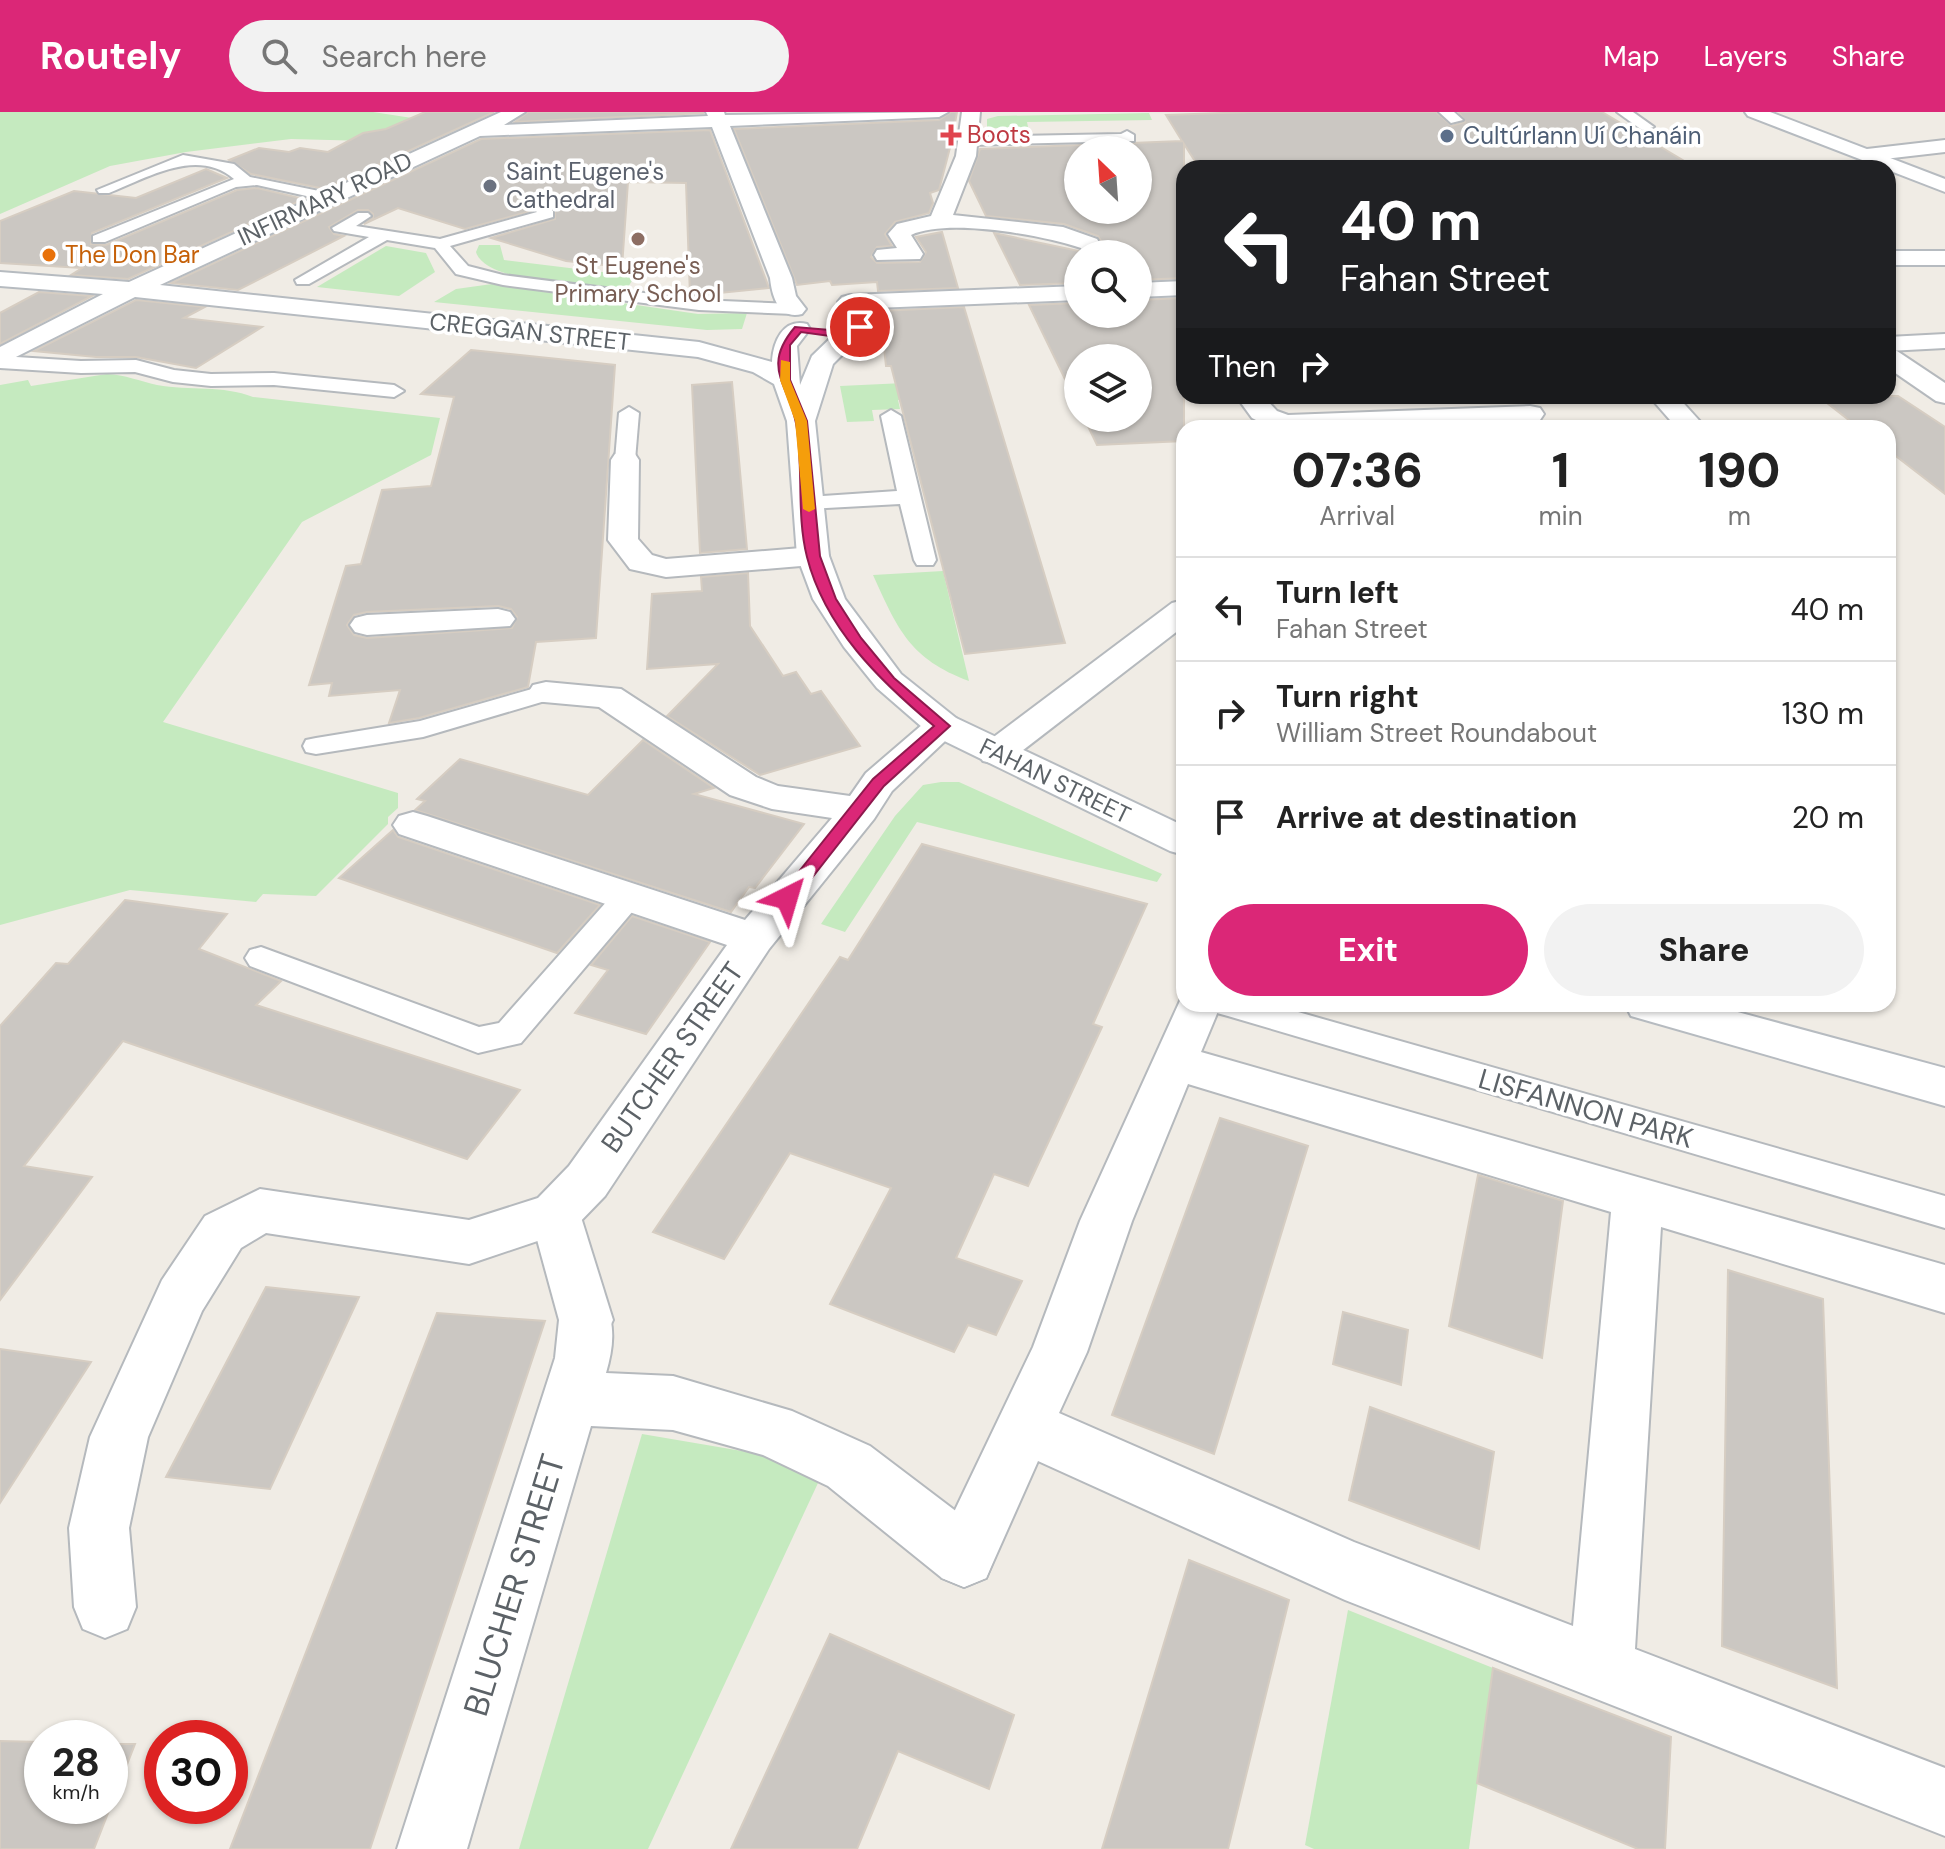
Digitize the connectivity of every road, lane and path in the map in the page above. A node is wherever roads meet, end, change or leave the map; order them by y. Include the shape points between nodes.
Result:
1 (516, 112) edge
2 (939, 112) edge
3 (971, 112) edge
4 (1624, 112) edge
5 (1754, 112) edge
6 (716, 116) edge
7 (1647, 127) dead end
8 (468, 132) junction
9 (1127, 135) dead end
10 (969, 141) junction
11 (1945, 146) edge
12 (1867, 155) junction
13 (1880, 160) edge
14 (1896, 167) edge
15 (246, 181) junction
16 (1945, 186) edge
17 (104, 190) dead end
18 (329, 197) junction
19 (534, 202) dead end
20 (363, 216) dead end
21 (940, 220) junction
22 (387, 234) junction
23 (99, 239) dead end
24 (1078, 240) edge
25 (440, 244) junction
26 (885, 255) dead end
27 (1896, 258) edge
28 (1945, 258) edge
29 (0, 279) edge
30 (303, 280) dead end
31 (135, 288) junction
32 (1176, 288) edge
33 (1152, 289) edge
34 (1064, 294) edge
35 (1007, 298) junction
36 (850, 302) junction
37 (94, 307) junction
38 (800, 310) junction
39 (360, 313) junction
40 (857, 328) junction
41 (1945, 341) edge
42 (1896, 344) edge
43 (699, 350) junction
44 (0, 360) edge
45 (1896, 361) edge
46 (785, 380) junction
47 (394, 391) dead end
48 (1945, 395) edge
49 (1254, 404) edge
50 (1670, 404) edge
51 (629, 413) dead end
52 (1529, 413) edge
53 (891, 416) dead end
54 (1270, 420) edge
55 (1389, 420) edge
56 (1684, 420) edge
57 (801, 421) junction
58 (625, 460) joint
59 (909, 497) junction
60 (808, 503) junction
61 (813, 556) junction
62 (925, 560) dead end
63 (1176, 616) edge
64 (473, 620) dead end
65 (367, 625) dead end
66 (546, 693) joint
67 (943, 726) junction
68 (316, 746) dead end
69 (996, 753) junction
70 (860, 810) junction
71 (413, 825) dead end
72 (1176, 838) edge
73 (627, 898) junction
74 (754, 938) junction
75 (261, 958) dead end
76 (1195, 1012) edge
77 (1256, 1012) edge
78 (1676, 1012) edge
79 (1173, 1062) junction
80 (1945, 1087) edge
81 (1638, 1197) junction
82 (1945, 1212) edge
83 (555, 1214) junction
84 (1945, 1289) edge
85 (571, 1398) junction
86 (1026, 1427) junction
87 (105, 1607) dead end
88 (1602, 1666) junction
89 (1945, 1802) edge
90 (432, 1849) edge

1 - 8 main road, INFIRMARY ROAD
2 - 6 main road
3 - 10 main road
4 - 7 lane
5 - 12 main road
6 - 8 main road
6 - 38 main road via 784,297
8 - 18 main road, INFIRMARY ROAD
9 - 10 lane
10 - 21 main road
11 - 12 main road
12 - 13 main road
14 - 16 main road
15 - 17 lane via 229,167 183,159
15 - 18 lane
15 - 23 lane
18 - 31 main road, INFIRMARY ROAD
19 - 25 lane via 548,214
20 - 22 lane via 340,228
21 - 24 main road via 1055,232
21 - 26 main road via 899,234 912,254
22 - 25 lane
22 - 30 lane
25 - 38 lane via 462,270 516,282 699,305
27 - 28 main road
29 - 31 main road, CREGGAN STREET
31 - 37 main road, INFIRMARY ROAD
31 - 39 main road, CREGGAN STREET
32 - 33 main road
34 - 35 main road
35 - 36 main road, CREGGAN STREET
35 - 40 main road
36 - 38 main road, CREGGAN STREET via 821,301
36 - 40 main road via 870,313
37 - 39 main road, CREGGAN STREET via 149,301 289,313
37 - 44 main road, INFIRMARY ROAD
38 - 40 main road via 830,333
38 - 43 main road, CREGGAN STREET via 758,344
38 - 46 main road, FAHAN STREET via 785,345
39 - 43 main road, CREGGAN STREET
40 - 57 main road, FAHAN STREET via 821,361
41 - 42 main road
43 - 46 main road, CREGGAN STREET via 762,367
44 - 47 lane via 136,366 211,380 274,379
45 - 48 main road
46 - 57 main road, FAHAN STREET
49 - 54 main road
50 - 56 main road
51 - 58 lane
52 - 55 main road
53 - 59 lane
57 - 60 main road, FAHAN STREET
58 - 61 main road via 623,540 641,562 666,568
59 - 60 lane
59 - 62 lane
60 - 61 main road, FAHAN STREET
61 - 67 main road, FAHAN STREET via 829,599 856,640 889,681
63 - 69 main road
64 - 65 main road
66 - 68 lane via 423,729
66 - 70 main road via 608,697 743,786 772,797
67 - 69 main road, FAHAN STREET
67 - 70 main road, BUTCHER STREET via 879,782
69 - 72 main road, FAHAN STREET
70 - 74 main road, BUTCHER STREET
71 - 73 main road
73 - 74 main road
73 - 75 lane via 509,1034 478,1040
74 - 83 main road, BUTCHER STREET via 587,1181
76 - 79 main road
77 - 82 lane, LISFANNON PARK
78 - 80 main road
79 - 81 main road
79 - 86 main road
81 - 84 main road
81 - 88 main road
83 - 85 main road, BLUCHER STREET via 586,1320 583,1358
83 - 87 main road, BUTCHER STREET via 469,1242 260,1211 223,1232 181,1297 119,1437 99,1528
85 - 86 main road via 673,1403 772,1430 849,1466 964,1556
85 - 90 main road, BLUCHER STREET
86 - 88 main road via 1345,1569
88 - 89 main road

